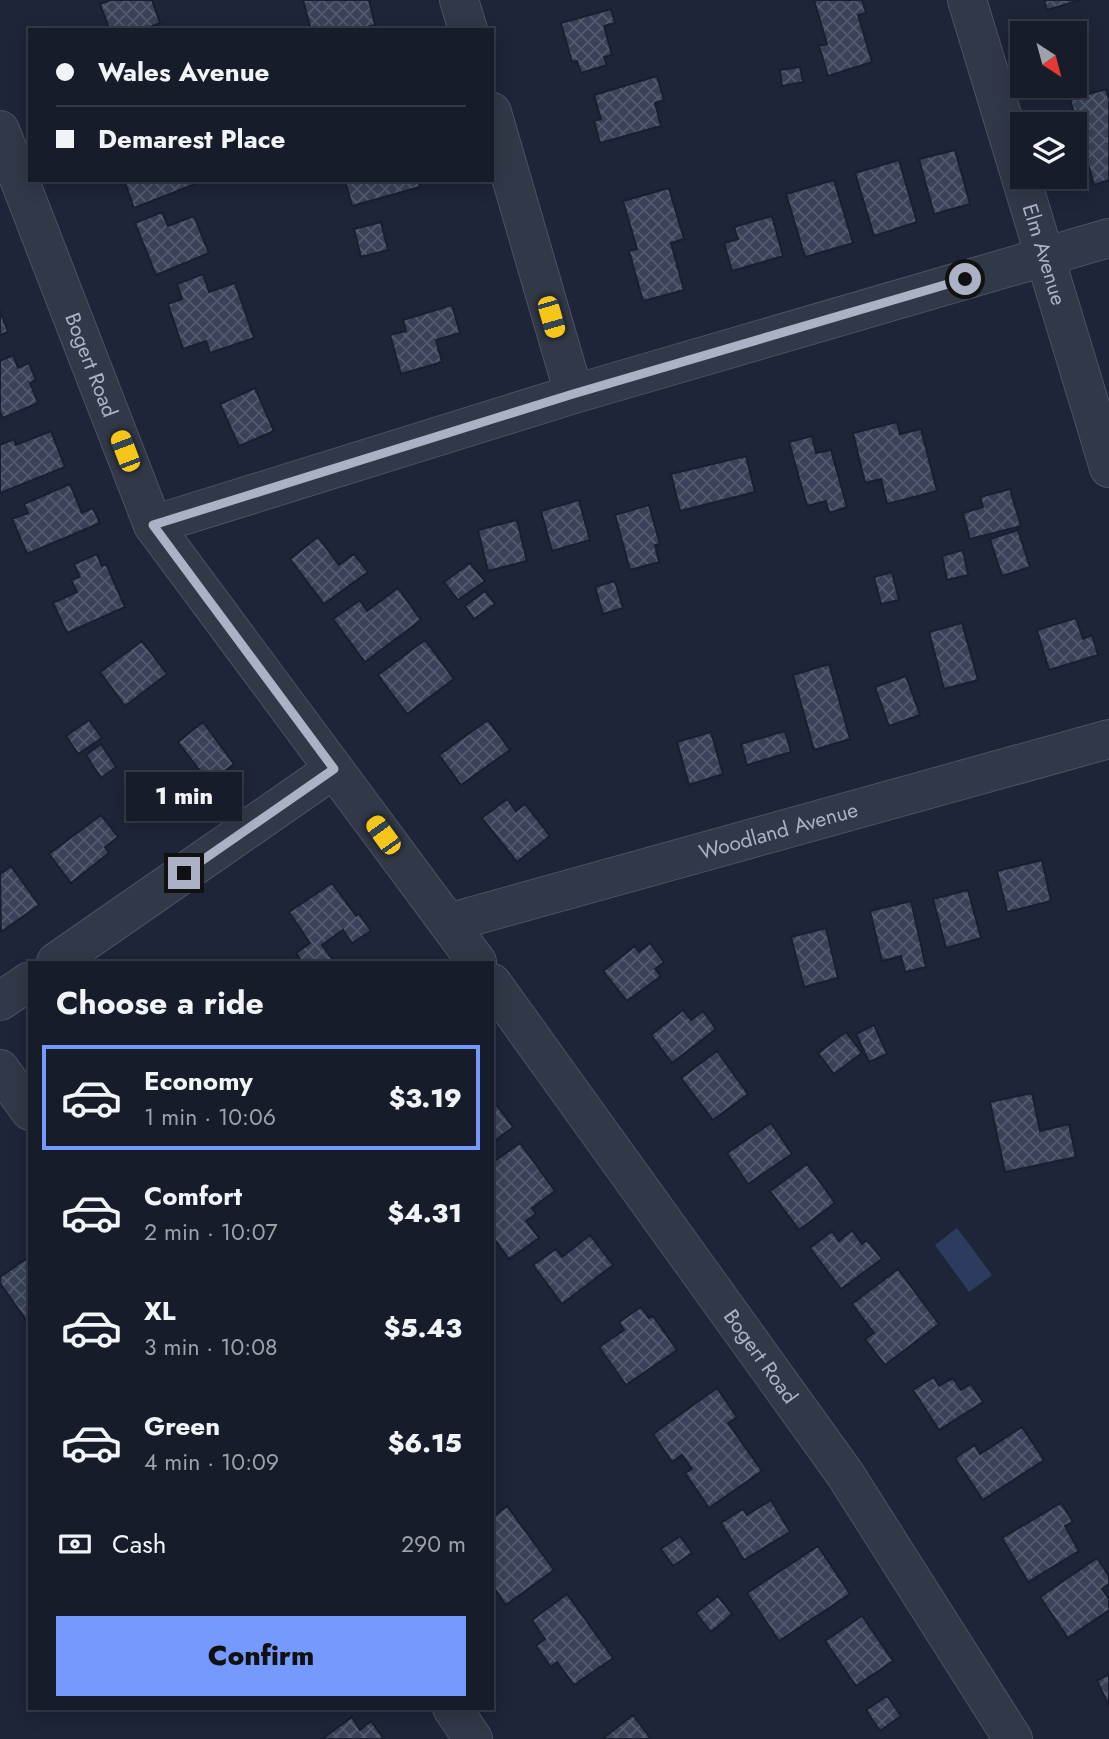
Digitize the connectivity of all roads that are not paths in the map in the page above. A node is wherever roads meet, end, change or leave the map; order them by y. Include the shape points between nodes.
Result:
1 (459, 0) edge
2 (967, 0) edge
3 (467, 28) edge
4 (494, 119) edge
5 (0, 130) edge
6 (1109, 239) edge
7 (1044, 256) junction
8 (573, 394) junction
9 (1109, 468) edge
10 (153, 525) junction
11 (1109, 739) edge
12 (334, 769) junction
13 (448, 923) junction
14 (57, 961) edge
15 (476, 961) edge
16 (28, 982) edge
17 (494, 987) edge
18 (0, 1001) edge
19 (0, 1069) edge
20 (28, 1108) edge
21 (453, 1710) edge
22 (473, 1739) edge
23 (1013, 1739) edge

1 - 3 street
2 - 7 street, Elm Avenue
4 - 8 street
5 - 10 street, Bogert Road
6 - 7 street
7 - 8 street
7 - 9 street, Elm Avenue
8 - 10 street
10 - 12 street, Bogert Road
11 - 13 street, Woodland Avenue
12 - 13 street, Bogert Road
12 - 14 street
13 - 15 street, Bogert Road
16 - 18 street
17 - 23 street, Bogert Road via 845,1474
19 - 20 street
21 - 22 street

